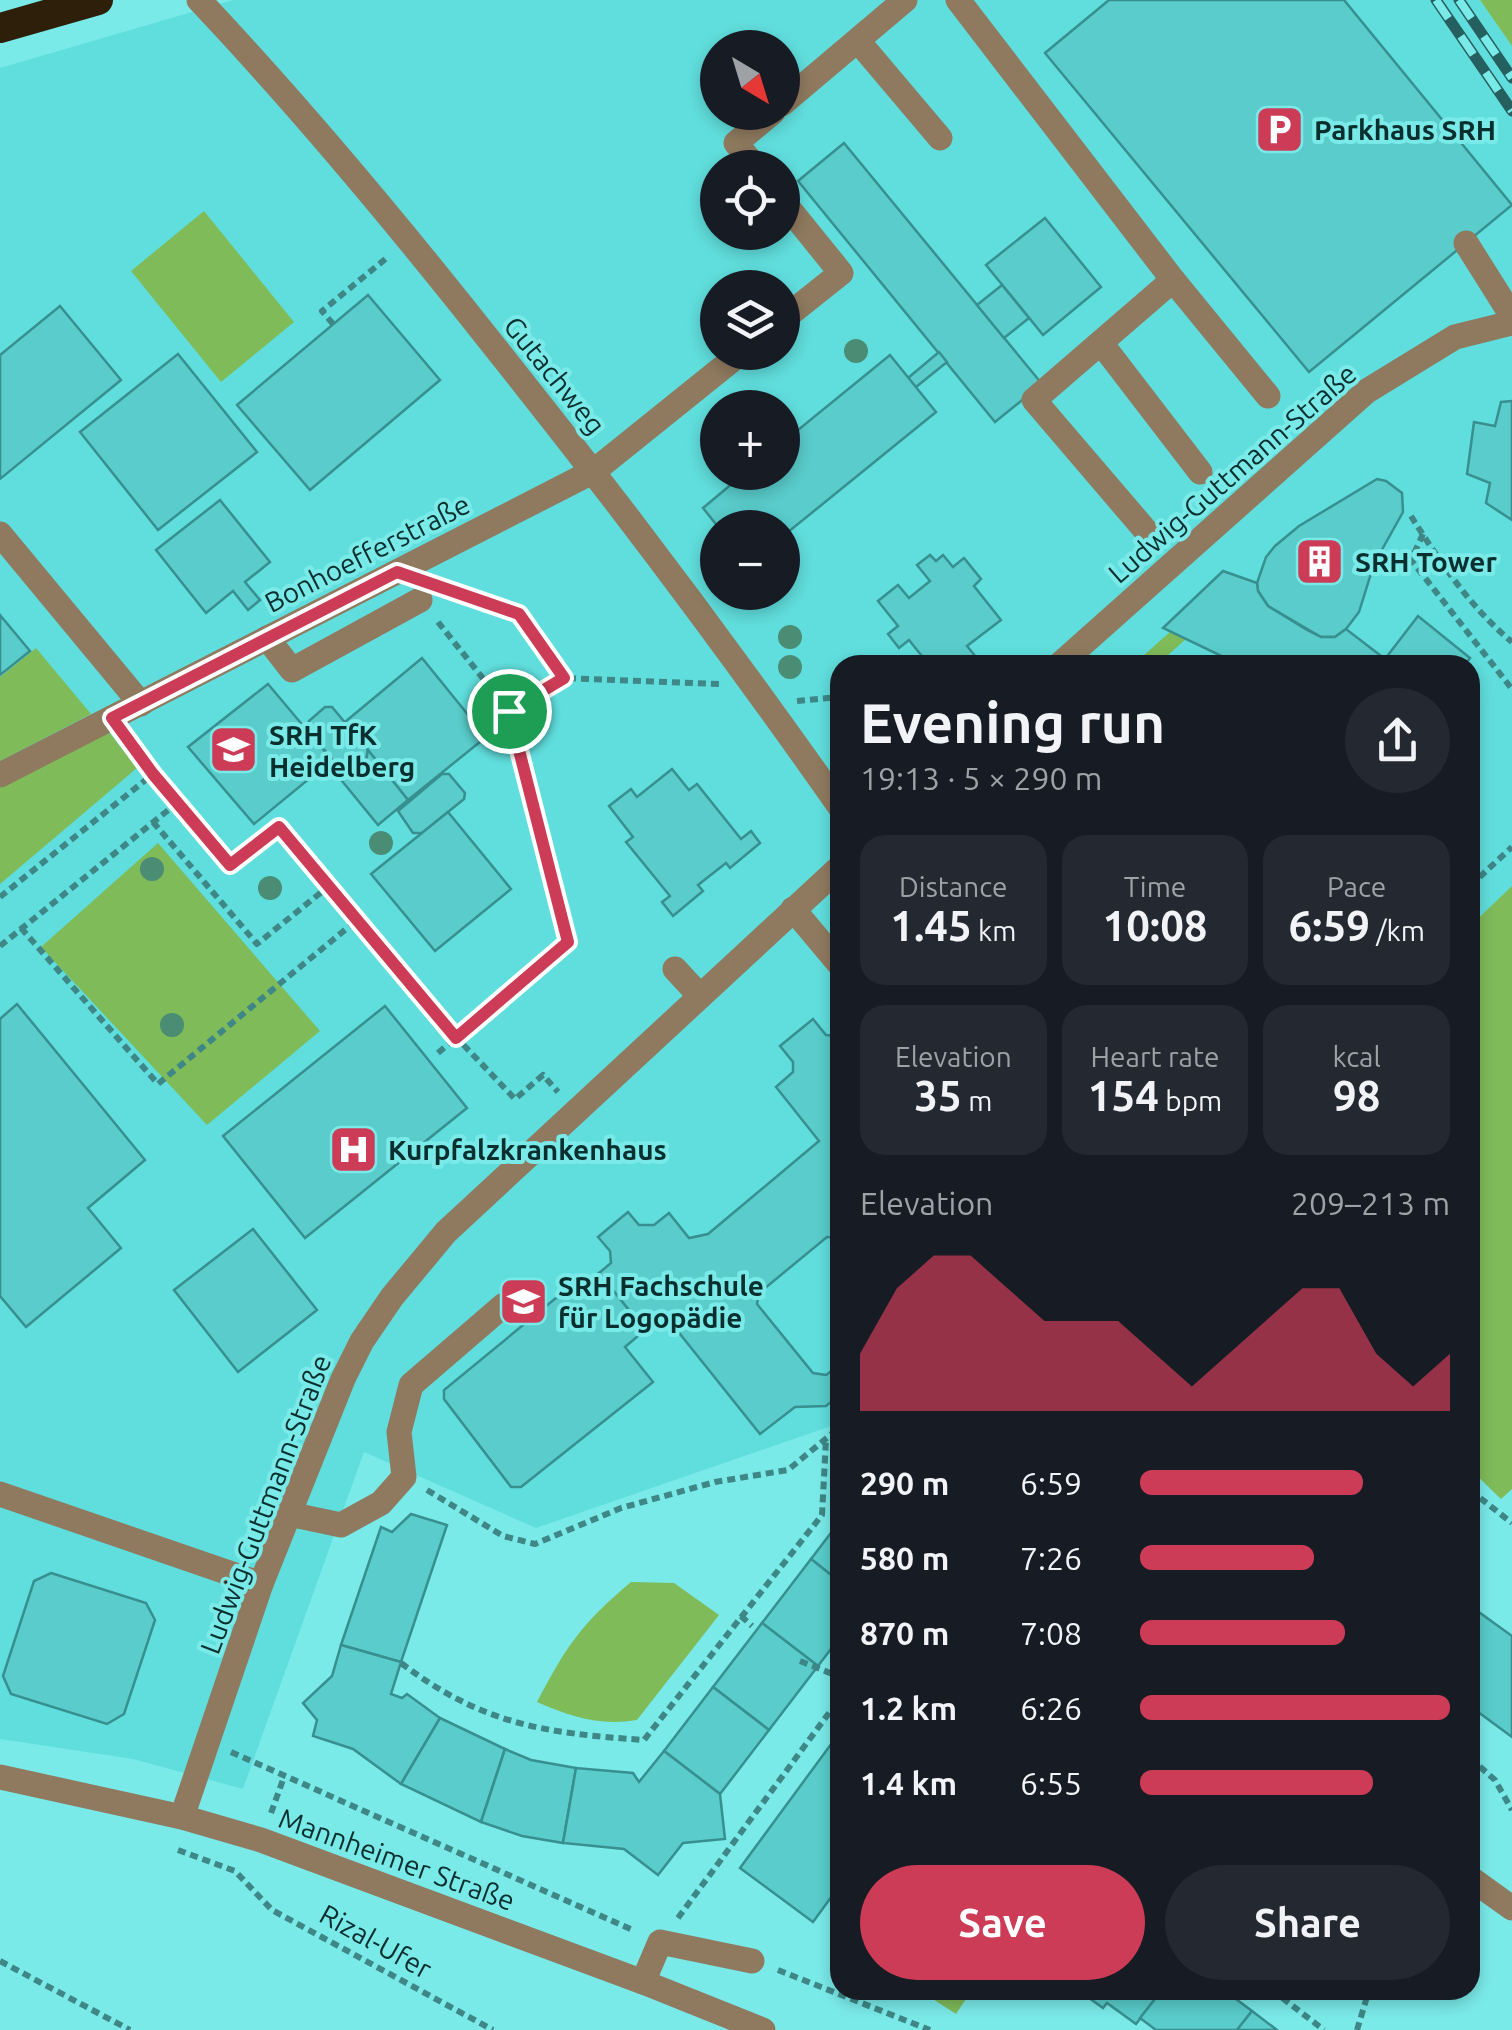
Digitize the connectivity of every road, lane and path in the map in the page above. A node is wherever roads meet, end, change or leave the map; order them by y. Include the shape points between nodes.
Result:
1 (98, 0) edge
2 (199, 0) edge
3 (905, 0) edge
4 (958, 0) edge
5 (0, 28) edge
6 (858, 40) junction
7 (800, 89) edge
8 (752, 130) edge
9 (940, 138) dead end
10 (742, 150) edge
11 (800, 222) edge
12 (409, 239) junction
13 (1466, 243) dead end
14 (1173, 280) junction
15 (800, 305) edge
16 (1512, 319) edge
17 (333, 324) dead end
18 (1101, 343) junction
19 (720, 370) edge
20 (1268, 396) dead end
21 (594, 471) junction
22 (1200, 472) dead end
23 (1411, 516) dead end
24 (0, 534) edge
25 (1422, 534) junction
26 (1152, 538) dead end
27 (397, 572) junction
28 (420, 600) joint
29 (267, 638) junction
30 (1512, 642) edge
31 (1070, 655) edge
32 (564, 678) junction
33 (755, 686) junction
34 (1512, 689) edge
35 (141, 704) junction
36 (509, 711) junction
37 (112, 718) junction
38 (153, 774) junction
39 (0, 775) edge
40 (830, 793) edge
41 (177, 802) junction
42 (153, 822) junction
43 (1512, 847) edge
44 (830, 876) edge
45 (1480, 877) edge
46 (329, 886) junction
47 (0, 897) edge
48 (794, 909) junction
49 (358, 920) junction
50 (21, 928) junction
51 (0, 946) edge
52 (830, 953) edge
53 (675, 969) dead end
54 (700, 996) junction
55 (456, 1038) junction
56 (438, 1053) dead end
57 (574, 1112) junction
58 (504, 1305) dead end
59 (830, 1436) edge
60 (826, 1439) junction
61 (404, 1477) junction
62 (0, 1494) edge
63 (1480, 1498) edge
64 (289, 1514) junction
65 (1512, 1524) edge
66 (261, 1584) junction
67 (741, 1616) junction
68 (752, 1626) dead end
69 (800, 1661) dead end
70 (401, 1664) dead end
71 (830, 1673) edge
72 (830, 1712) edge
73 (209, 1742) junction
74 (1480, 1766) edge
75 (0, 1777) edge
76 (284, 1777) junction
77 (1512, 1810) edge
78 (182, 1817) junction
79 (261, 1840) junction
80 (247, 1880) dead end
81 (1480, 1885) edge
82 (1512, 1908) edge
83 (660, 1942) junction
84 (0, 1961) edge
85 (752, 1961) joint
86 (643, 1982) junction
87 (830, 1991) edge
88 (852, 2000) edge
89 (1285, 2000) edge
90 (1366, 2000) edge
91 (130, 2030) edge
92 (493, 2030) edge
93 (763, 2030) edge
94 (930, 2030) edge
95 (1324, 2030) edge
96 (1357, 2030) edge

1 - 5 highway
2 - 12 street, Gutachweg
3 - 6 street
4 - 14 street
6 - 7 street
6 - 9 street
8 - 10 street via 736,143
11 - 15 street via 841,272
12 - 17 path via 322,311
12 - 21 street, Gutachweg
13 - 16 street
14 - 18 street
14 - 20 street
16 - 31 street, Ludwig-Guttmann-Straße via 1454,337 1368,392
18 - 22 street
18 - 26 street via 1034,400
19 - 21 street, Bonhoefferstraße
21 - 27 street, Bonhoefferstraße
21 - 33 street, Gutachweg
23 - 25 path
24 - 35 street
25 - 30 path via 1492,626
25 - 34 path via 1410,560
27 - 29 street, Bonhoefferstraße
27 - 32 path via 519,614
28 - 29 street via 292,670
28 - 36 path
29 - 35 street, Bonhoefferstraße
32 - 33 path
32 - 36 path
33 - 40 street, Gutachweg
35 - 37 street, Bonhoefferstraße
36 - 55 path via 568,942
37 - 38 path
37 - 39 street, Bonhoefferstraße
38 - 41 path
38 - 47 path
41 - 42 path
41 - 46 path via 230,865 279,827
42 - 46 path via 257,944
42 - 50 path
43 - 45 path
44 - 48 street, Ludwig-Guttmann-Straße
46 - 49 path
48 - 52 street
48 - 54 street, Ludwig-Guttmann-Straße
49 - 50 path via 158,1084
49 - 55 path
50 - 51 path
53 - 54 street
54 - 57 street, Ludwig-Guttmann-Straße
55 - 56 path
55 - 57 path via 516,1100 543,1075
57 - 64 street, Ludwig-Guttmann-Straße via 446,1232 392,1297 343,1378
58 - 61 street via 411,1385 399,1432
59 - 60 path
60 - 61 path via 788,1470 621,1508 535,1544 503,1536
60 - 67 path via 822,1515
61 - 64 street via 381,1503 341,1525
62 - 66 street
63 - 65 path
64 - 66 street, Ludwig-Guttmann-Straße
66 - 73 street, Ludwig-Guttmann-Straße
67 - 68 path
67 - 70 path via 644,1740 559,1734 511,1722 431,1686
69 - 71 path
72 - 83 path
73 - 76 path
73 - 78 street, Ludwig-Guttmann-Straße
74 - 77 path
75 - 78 street, Mannheimer Straße
76 - 79 path
76 - 83 path
78 - 79 street, Mannheimer Straße
79 - 86 street, Mannheimer Straße
80 - 92 path, Rizal-Ufer via 272,1910
81 - 82 street
83 - 85 street
83 - 86 street
84 - 91 path
85 - 87 path
86 - 93 street, Mannheimer Straße
88 - 94 path
89 - 95 path
90 - 96 path

